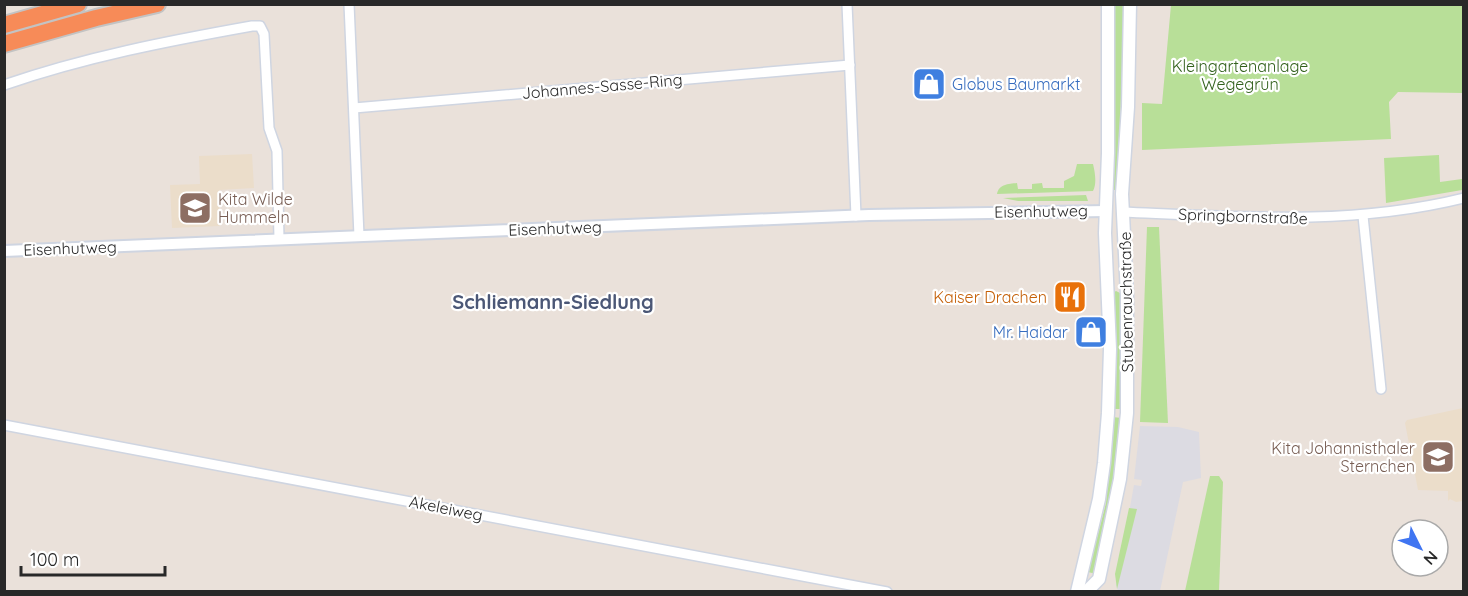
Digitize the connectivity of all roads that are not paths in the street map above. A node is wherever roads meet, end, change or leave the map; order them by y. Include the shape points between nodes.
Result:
1 (78, 4) edge
2 (158, 4) edge
3 (349, 4) edge
4 (847, 4) edge
5 (1108, 4) edge
6 (1130, 4) edge
7 (4, 25) edge
8 (4, 44) edge
9 (850, 65) junction
10 (4, 85) edge
11 (354, 108) junction
12 (1464, 198) edge
13 (1106, 211) junction
14 (1123, 212) junction
15 (856, 216) junction
16 (1363, 216) junction
17 (358, 236) junction
18 (279, 239) junction
19 (4, 251) edge
20 (1381, 389) dead end
21 (4, 425) edge
22 (887, 591) edge
23 (1086, 591) edge

1 - 7 highway
2 - 8 highway
3 - 11 street
4 - 9 street
5 - 13 main road, Stubenrauchstraße
6 - 14 main road, Stubenrauchstraße
9 - 11 street, Johannes-Sasse-Ring
9 - 15 street
10 - 18 street via 161,42 260,26 264,34 269,128 277,152
11 - 17 street
12 - 16 street, Springbornstraße
13 - 14 main road
13 - 15 street, Eisenhutweg
13 - 23 main road, Stubenrauchstraße via 1110,349 1104,463
14 - 16 street, Springbornstraße via 1278,219
14 - 23 main road, Stubenrauchstraße via 1126,426 1102,568 1099,579
15 - 17 street, Eisenhutweg
16 - 20 street
17 - 18 street, Eisenhutweg
18 - 19 street, Eisenhutweg
21 - 22 street, Akeleiweg

